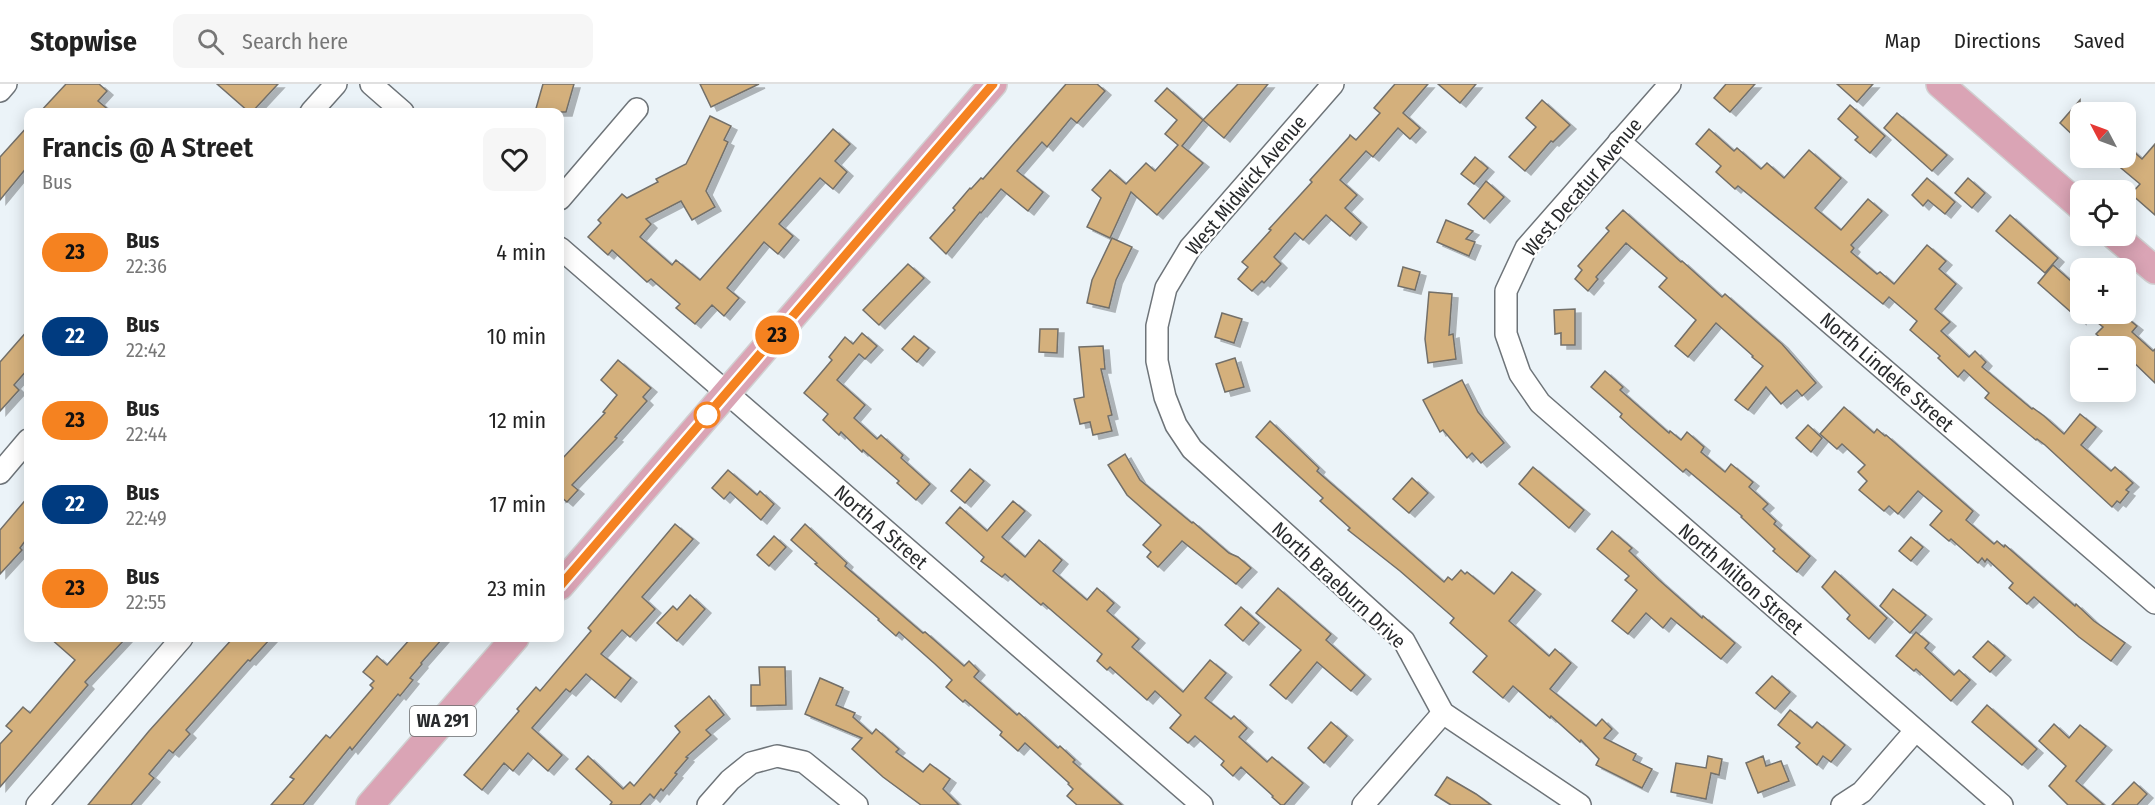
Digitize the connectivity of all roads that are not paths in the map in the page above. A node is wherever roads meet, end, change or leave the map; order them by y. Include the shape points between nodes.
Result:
1 (6, 84) edge
2 (336, 84) edge
3 (371, 84) edge
4 (993, 84) edge
5 (1333, 84) edge
6 (1670, 84) edge
7 (1940, 84) edge
8 (0, 91) edge
9 (315, 108) edge
10 (398, 108) edge
11 (637, 109) dead end
12 (1619, 141) junction
13 (564, 194) edge
14 (2070, 197) edge
15 (2127, 246) edge
16 (564, 251) edge
17 (2155, 270) edge
18 (1506, 334) joint
19 (1157, 361) joint
20 (726, 393) junction
21 (24, 445) edge
22 (0, 473) edge
23 (564, 581) edge
24 (2155, 603) edge
25 (179, 642) edge
26 (512, 642) edge
27 (1443, 714) junction
28 (1915, 731) junction
29 (38, 805) edge
30 (370, 805) edge
31 (708, 805) edge
32 (857, 805) edge
33 (1202, 805) edge
34 (1363, 805) edge
35 (1581, 805) edge
36 (1842, 805) edge
37 (2002, 805) edge

1 - 8 street
2 - 9 street
3 - 10 street
4 - 20 main road
5 - 19 street, West Midwick Avenue via 1190,248 1166,288 1157,326
6 - 12 street, West Decatur Avenue
7 - 14 main road
11 - 13 street
12 - 18 street, West Decatur Avenue via 1526,248 1506,291
12 - 24 street, North Lindeke Street
15 - 17 main road
16 - 20 street, North A Street
18 - 28 street, North Milton Street via 1520,374 1540,403
19 - 27 street, North Braeburn Drive via 1176,425 1192,449 1404,641
20 - 23 main road
20 - 33 street, North A Street
21 - 22 street
25 - 29 street
26 - 30 main road, WA 291
27 - 34 street
27 - 35 street, North Braeburn Drive
28 - 36 street via 1862,792
28 - 37 street, North Milton Street
31 - 32 street via 751,763 777,756 804,762

